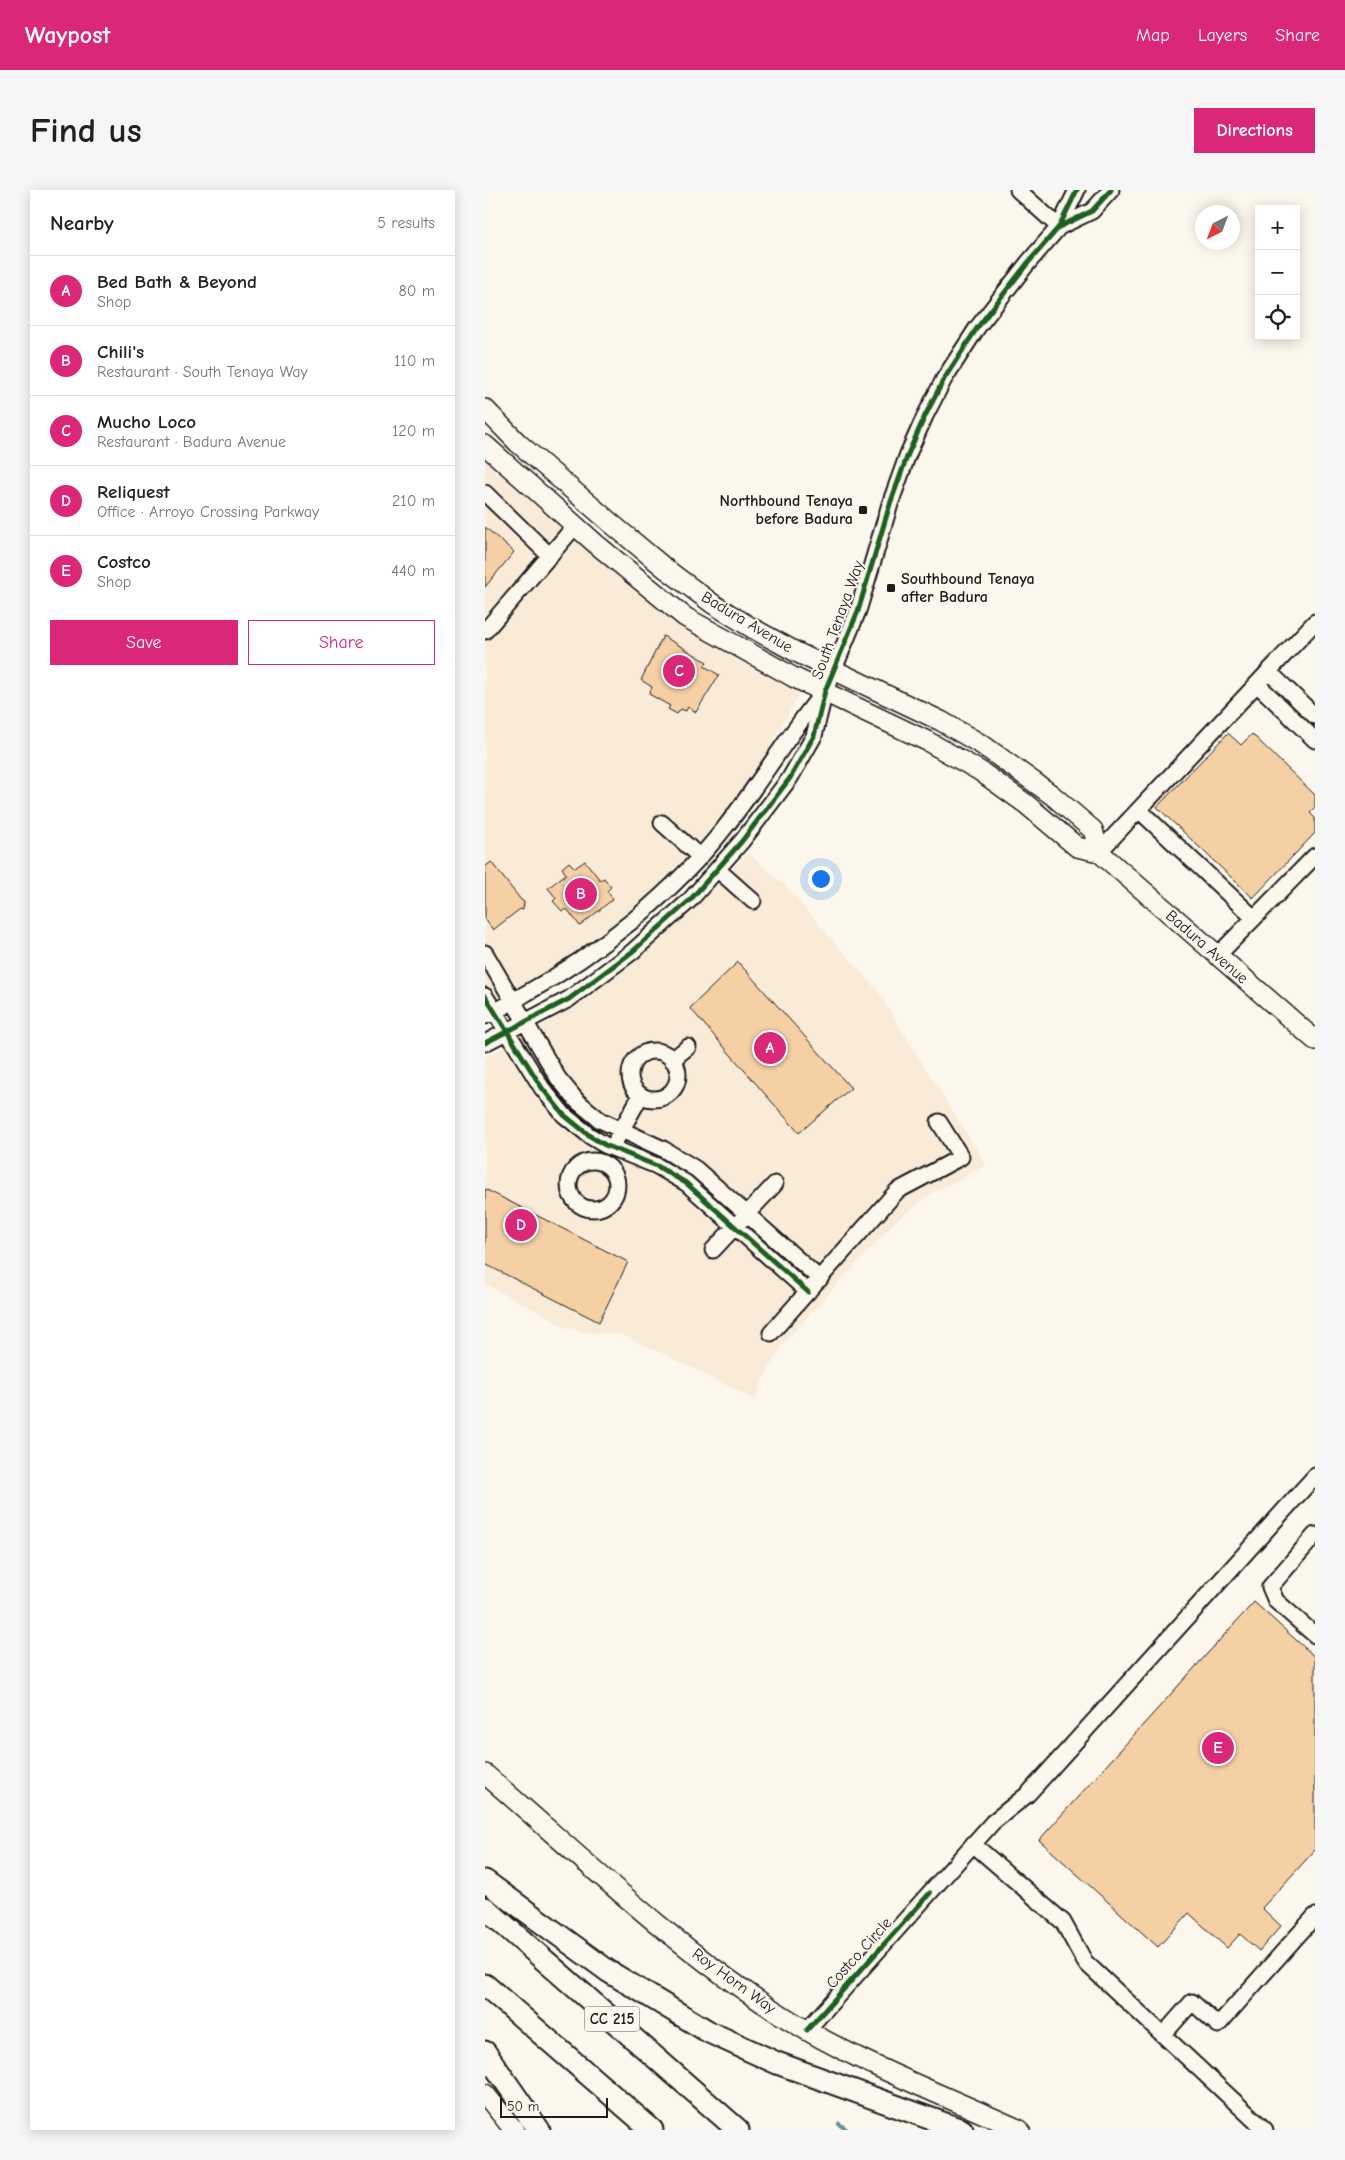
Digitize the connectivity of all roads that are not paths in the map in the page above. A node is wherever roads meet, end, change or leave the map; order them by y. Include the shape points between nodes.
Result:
1 (1018, 190) edge
2 (1077, 190) edge
3 (1111, 190) edge
4 (1059, 227) junction
5 (485, 409) edge
6 (485, 446) edge
7 (485, 493) edge
8 (575, 526) junction
9 (550, 556) junction
10 (1315, 622) edge
11 (485, 631) edge
12 (835, 670) junction
13 (1269, 672) junction
14 (1257, 684) junction
15 (825, 691) junction
16 (1315, 716) edge
17 (1315, 740) edge
18 (1139, 810) junction
19 (662, 823) dead end
20 (1099, 852) junction
21 (699, 856) junction
22 (1315, 856) edge
23 (717, 869) junction
24 (753, 901) dead end
25 (1254, 918) junction
26 (485, 952) edge
27 (1217, 956) junction
28 (485, 996) edge
29 (513, 1001) junction
30 (490, 1014) edge
31 (526, 1022) junction
32 (507, 1032) junction
33 (1315, 1040) edge
34 (485, 1043) edge
35 (688, 1047) dead end
36 (672, 1060) junction
37 (641, 1095) junction
38 (939, 1122) dead end
39 (622, 1130) junction
40 (612, 1147) junction
41 (604, 1163) dead end
42 (775, 1184) dead end
43 (747, 1214) junction
44 (735, 1227) junction
45 (713, 1250) dead end
46 (819, 1279) junction
47 (807, 1292) junction
48 (771, 1334) dead end
49 (1315, 1476) edge
50 (1315, 1535) edge
51 (1315, 1635) edge
52 (485, 1774) edge
53 (973, 1844) junction
54 (485, 1881) edge
55 (485, 1908) edge
56 (1315, 1916) edge
57 (485, 1984) edge
58 (807, 2030) junction
59 (1163, 2035) junction
60 (485, 2052) edge
61 (485, 2094) edge
62 (514, 2130) edge
63 (539, 2130) edge
64 (652, 2130) edge
65 (739, 2130) edge
66 (962, 2130) edge
67 (1020, 2130) edge
68 (1265, 2130) edge

1 - 4 street
2 - 4 street, South Tenaya Way
3 - 4 street, South Tenaya Way via 1092,211
4 - 12 street, South Tenaya Way via 977,328 928,408 890,504 858,610
5 - 12 main road, Badura Avenue via 666,569 752,628
6 - 8 main road, Badura Avenue
7 - 9 street
8 - 9 street
8 - 15 main road, Badura Avenue via 685,617
9 - 11 street
10 - 13 street
12 - 15 street, South Tenaya Way
12 - 20 main road, Badura Avenue via 941,721 1019,770 1093,830
13 - 14 street
13 - 16 street
14 - 17 street
14 - 18 street
15 - 20 main road, Badura Avenue via 927,741 980,772 1026,804 1077,847
15 - 21 street, South Tenaya Way via 795,727 725,827
15 - 23 street, South Tenaya Way via 814,736 790,778
18 - 20 street
18 - 25 street
19 - 21 street
20 - 27 main road, Badura Avenue
21 - 29 street, South Tenaya Way via 675,883 618,934 555,978
22 - 25 street
23 - 24 street
23 - 31 street, South Tenaya Way via 690,900 632,952 569,998
25 - 27 street
26 - 29 street
27 - 33 main road, Badura Avenue
28 - 30 street
29 - 30 street, South Tenaya Way
29 - 31 street
30 - 32 street
31 - 32 street, South Tenaya Way
31 - 39 street via 567,1090 588,1111
32 - 34 street, South Tenaya Way
32 - 40 street via 552,1102 576,1126
35 - 36 street
36 - 37 street via 678,1074 670,1094 656,1099
36 - 37 street via 659,1052 650,1052 636,1060 631,1074 635,1090
37 - 39 street
38 - 46 street via 961,1157 897,1191
39 - 40 street
39 - 43 street via 680,1158
40 - 41 street
40 - 44 street via 672,1174
42 - 43 street
43 - 44 street
43 - 46 street
44 - 45 street
44 - 47 street
46 - 47 street
47 - 48 street
49 - 53 street, Costco Circle via 1028,1794 993,1822
50 - 51 street via 1270,1587 1275,1601
52 - 58 main road, Roy Horn Way via 668,1932 735,1985
53 - 58 street, Costco Circle
53 - 59 street via 1063,1922 1085,1962
54 - 66 highway via 608,1971 709,2032 777,2063
55 - 65 highway, CC 215
56 - 59 street via 1218,2025 1192,2002
57 - 64 highway
58 - 67 main road, Roy Horn Way via 829,2044
59 - 68 street
60 - 63 highway
61 - 62 main road

